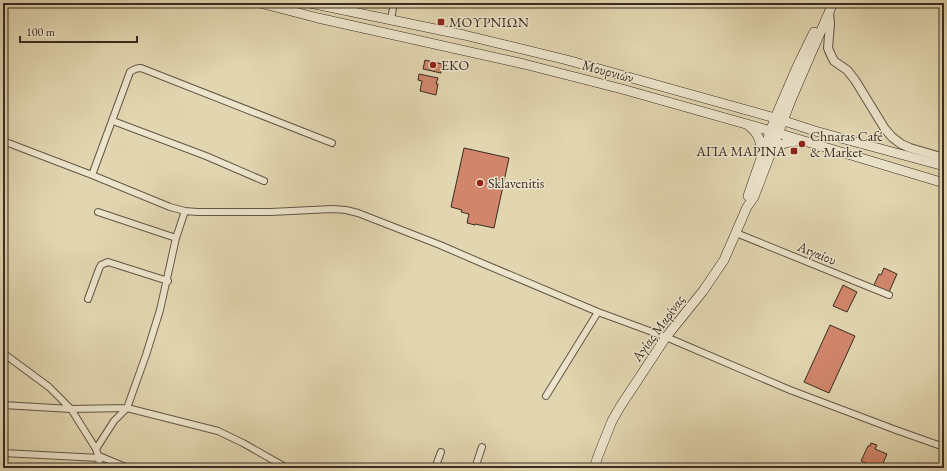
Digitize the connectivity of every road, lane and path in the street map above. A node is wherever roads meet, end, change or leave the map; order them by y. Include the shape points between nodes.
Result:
1 (260, 3) edge
2 (310, 3) edge
3 (394, 3) edge
4 (833, 3) edge
5 (322, 4) edge
6 (828, 8) edge
7 (391, 19) junction
8 (787, 99) junction
9 (753, 112) junction
10 (779, 119) junction
11 (113, 121) junction
12 (748, 125) junction
13 (804, 127) junction
14 (775, 132) junction
15 (3, 141) edge
16 (802, 141) junction
17 (332, 143) dead end
18 (766, 156) junction
19 (944, 158) edge
20 (944, 166) edge
21 (92, 175) junction
22 (264, 181) dead end
23 (944, 183) edge
24 (185, 211) junction
25 (98, 212) dead end
26 (736, 233) junction
27 (176, 238) junction
28 (168, 281) junction
29 (890, 295) dead end
30 (88, 299) dead end
31 (598, 312) junction
32 (666, 337) junction
33 (3, 353) edge
34 (546, 396) dead end
35 (3, 405) edge
36 (127, 408) junction
37 (71, 409) junction
38 (482, 447) dead end
39 (944, 447) edge
40 (96, 449) junction
41 (441, 452) dead end
42 (3, 453) edge
43 (99, 457) junction
44 (597, 467) edge
45 (100, 468) edge
46 (128, 468) edge
47 (287, 468) edge
48 (435, 468) edge
49 (475, 468) edge

1 - 12 main road, Μουρνιών via 563,73
2 - 5 main road, Μουρνιών
3 - 7 street
4 - 6 main road, Αγίας Μαρίνας
5 - 7 main road, Μουρνιών
6 - 8 main road, Αγίας Μαρίνας via 797,67
6 - 19 street via 828,48 831,55 855,80 885,129 901,144
7 - 9 main road, Μουρνιών via 559,58
8 - 9 main road via 770,109
8 - 10 main road, Αγίας Μαρίνας
8 - 13 main road via 793,116
9 - 10 main road, Μουρνιών
10 - 13 main road, Μουρνιών
10 - 14 main road, Αγίας Μαρίνας
11 - 17 street via 130,72 141,68
11 - 21 street
11 - 22 street
12 - 14 main road, Μουρνιών
12 - 18 main road via 759,136
13 - 20 main road, Μουρνιών
14 - 16 main road, Μουρνιών
14 - 18 main road, Αγίας Μαρίνας
15 - 21 street
16 - 18 main road via 780,145
16 - 23 main road, Μουρνιών
18 - 26 main road, Αγίας Μαρίνας via 754,197
21 - 24 street
24 - 27 street
24 - 31 street via 271,212 332,208 346,210 440,245
25 - 27 street
26 - 29 street, Αιγαίου
26 - 32 main road, Αγίας Μαρίνας via 724,260 703,292
27 - 28 street
28 - 30 street via 108,262 101,265
28 - 36 street
31 - 32 street
31 - 34 street
32 - 39 street via 790,390
32 - 44 main road, Αγίας Μαρίνας via 612,421
33 - 37 street via 49,386
35 - 37 street
36 - 37 street
36 - 40 street via 111,425
36 - 47 street via 218,432 243,442
37 - 40 street
38 - 49 street
40 - 43 street
41 - 48 street
42 - 43 street
43 - 45 street
43 - 46 street

